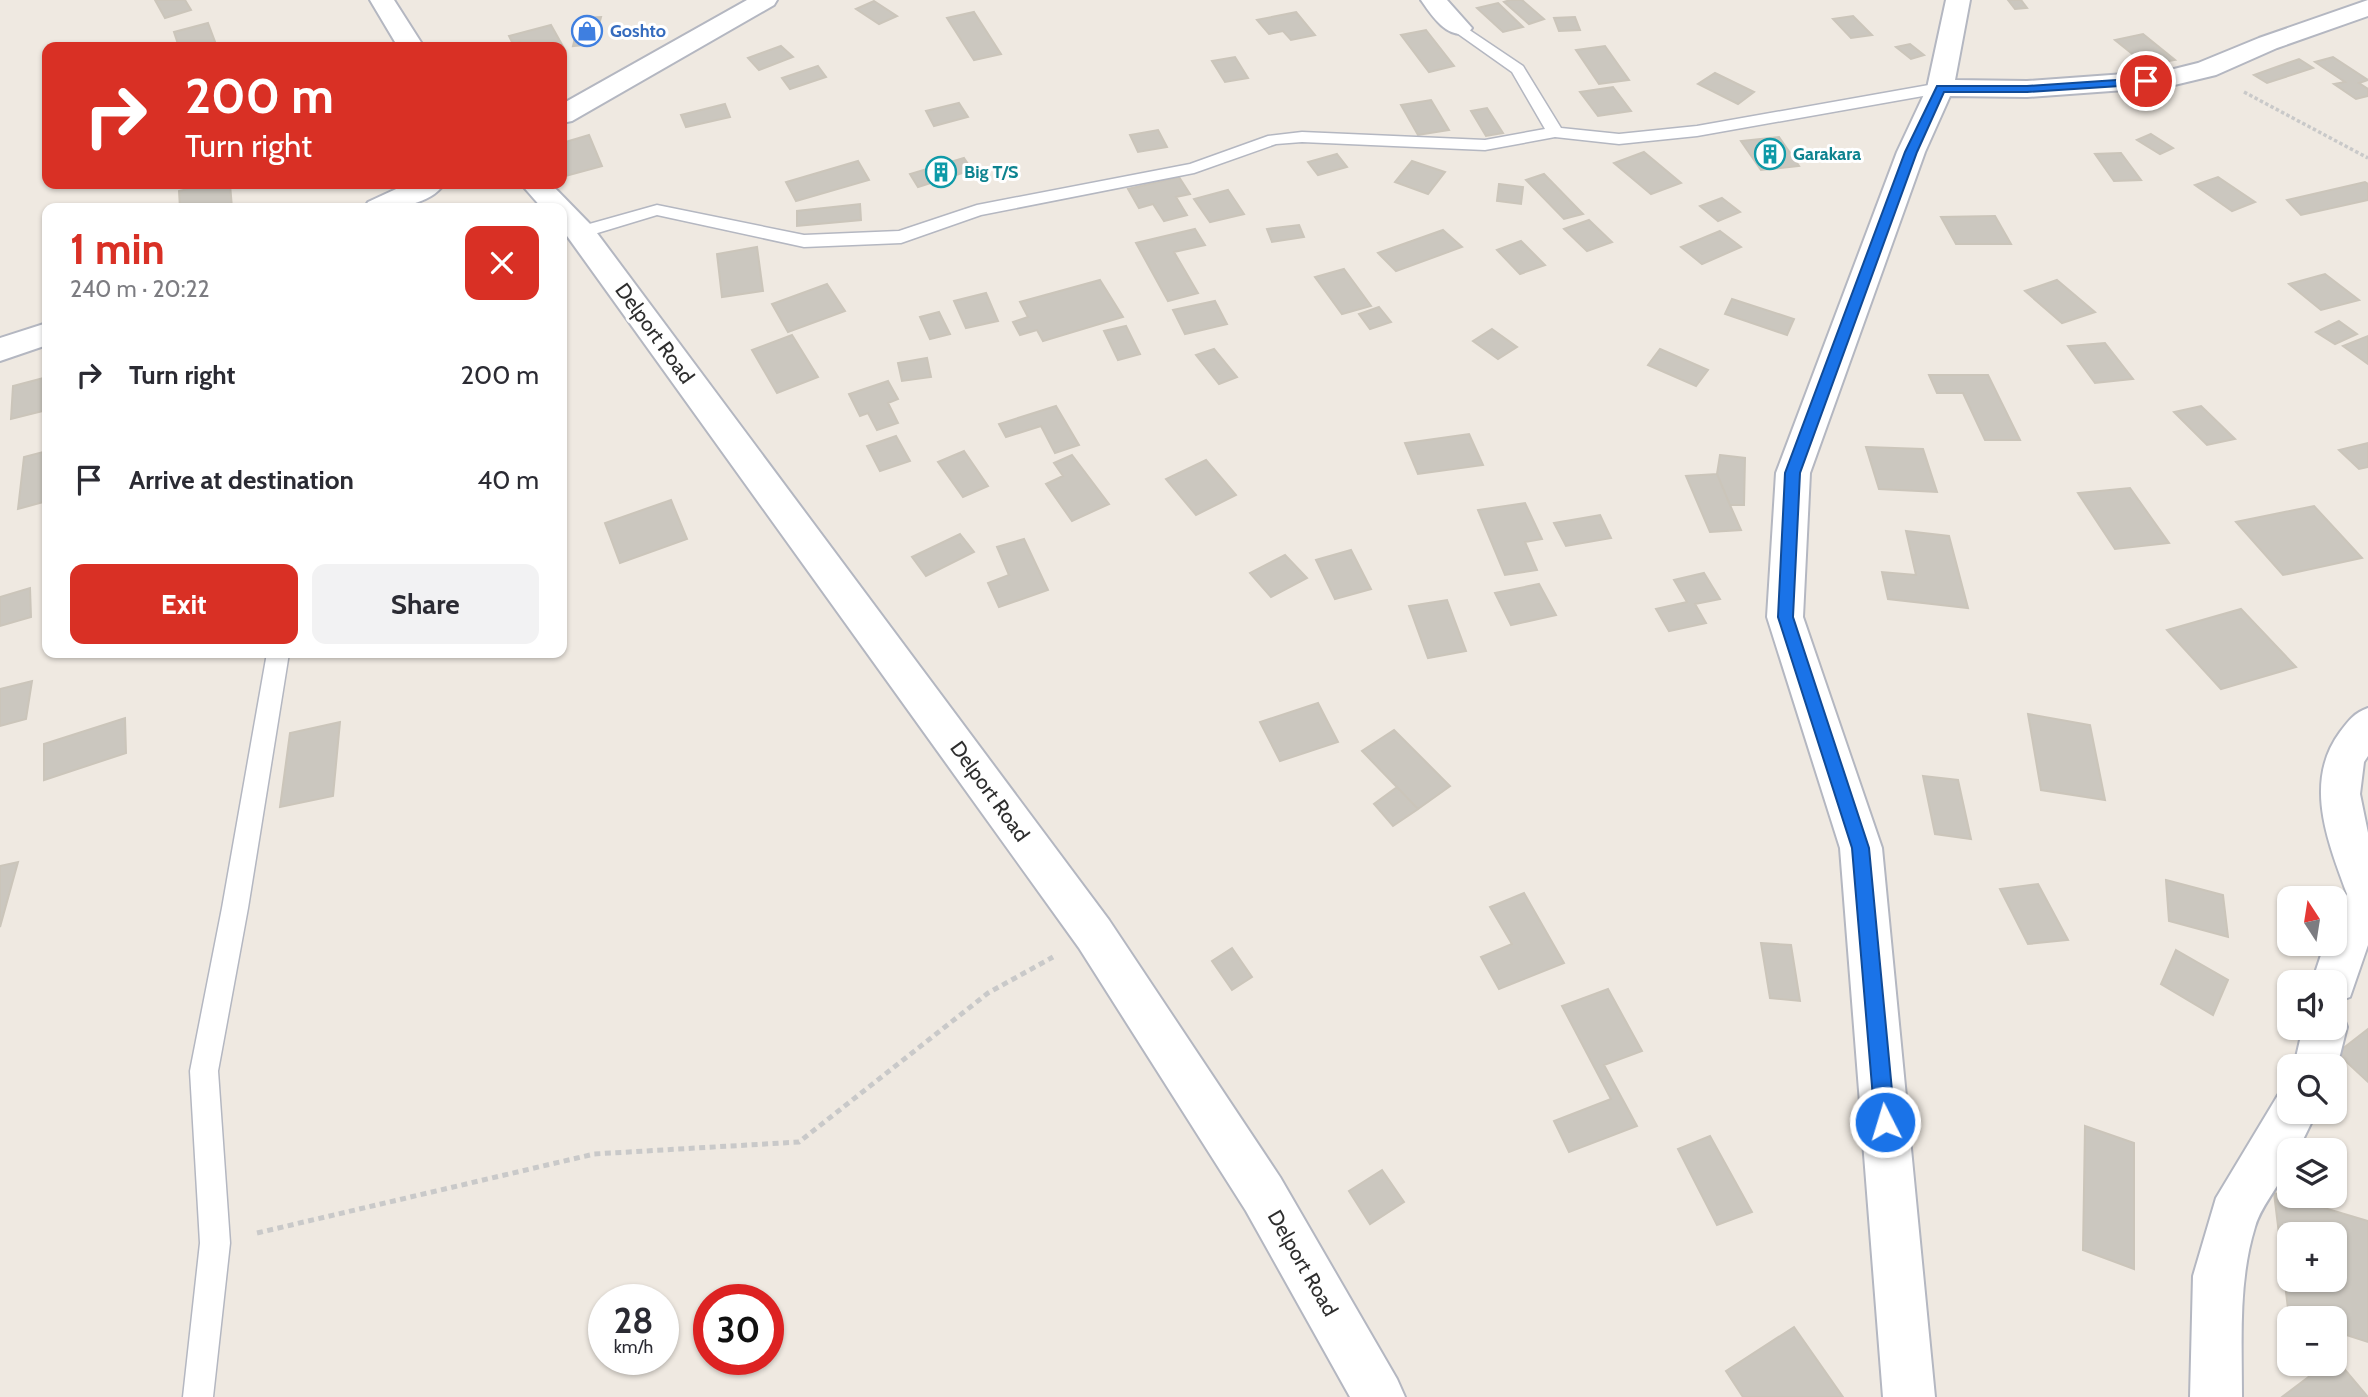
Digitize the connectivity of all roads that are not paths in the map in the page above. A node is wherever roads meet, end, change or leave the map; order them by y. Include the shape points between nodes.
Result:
1 (382, 0) edge
2 (765, 0) edge
3 (1433, 0) edge
4 (1958, 0) edge
5 (2368, 8) edge
6 (1459, 28) joint
7 (408, 42) edge
8 (1940, 88) junction
9 (567, 113) edge
10 (1555, 132) junction
11 (418, 189) edge
12 (540, 189) edge
13 (389, 203) edge
14 (553, 203) edge
15 (567, 217) edge
16 (42, 336) edge
17 (0, 350) edge
18 (277, 658) edge
19 (2368, 725) edge
20 (2368, 894) edge
21 (2337, 970) edge
22 (2286, 1124) edge
23 (198, 1397) edge
24 (1379, 1397) edge
25 (1909, 1397) edge
26 (2216, 1397) edge

1 - 7 street
2 - 9 street
3 - 6 street
4 - 8 street
5 - 8 street via 2207,69 2166,79 2105,85
6 - 10 lane via 1518,69
8 - 10 lane via 1697,131 1619,139
8 - 25 street via 1911,152 1793,473 1785,617 1861,848
10 - 15 lane via 1485,145 1274,139 1194,168 976,210 901,237 804,241 657,209
11 - 13 street
12 - 14 street, Delport Road
15 - 24 street, Delport Road via 1094,934 1263,1194
16 - 17 street
18 - 23 lane via 204,1071 215,1243
19 - 20 street via 2344,760 2340,799
20 - 21 street
22 - 26 street via 2233,1215 2218,1276

